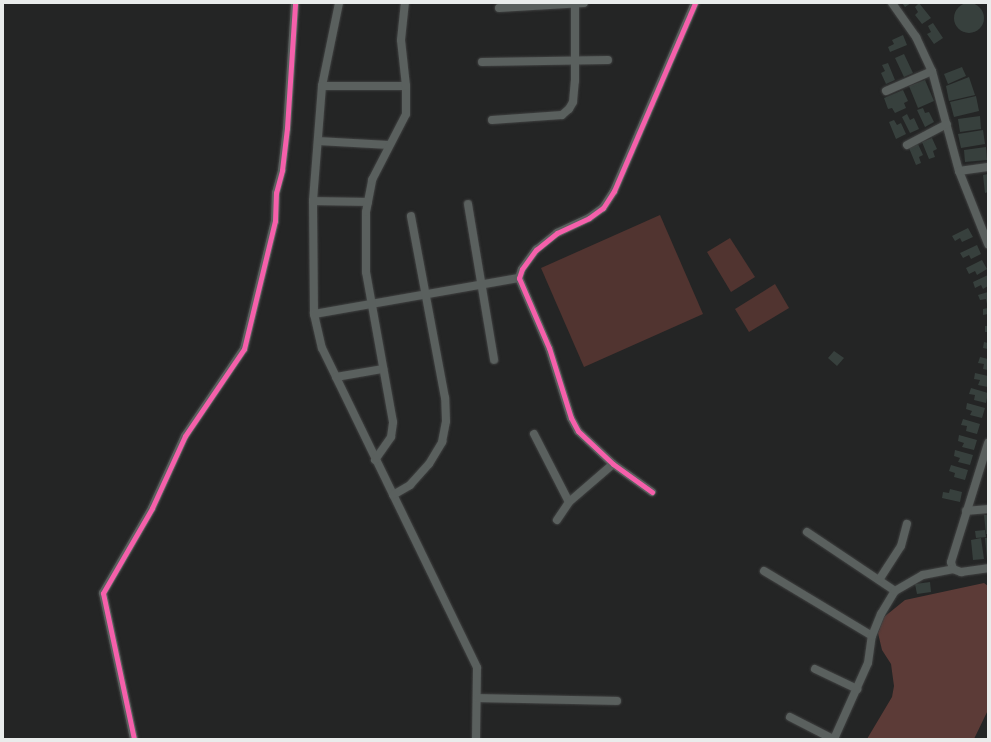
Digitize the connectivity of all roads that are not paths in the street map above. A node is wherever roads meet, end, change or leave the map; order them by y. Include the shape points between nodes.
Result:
1 (295, 3) edge
2 (339, 3) edge
3 (405, 3) edge
4 (575, 3) edge
5 (584, 3) edge
6 (695, 3) edge
7 (892, 3) edge
8 (499, 8) dead end
9 (608, 60) dead end
10 (574, 61) junction
11 (482, 62) dead end
12 (932, 71) junction
13 (322, 86) junction
14 (406, 86) junction
15 (886, 91) dead end
16 (492, 120) dead end
17 (947, 124) junction
18 (318, 141) junction
19 (389, 145) junction
20 (907, 145) dead end
21 (988, 167) edge
22 (959, 171) junction
23 (313, 201) junction
24 (368, 202) junction
25 (468, 204) dead end
26 (411, 216) dead end
27 (985, 229) edge
28 (988, 244) edge
29 (519, 278) junction
30 (482, 285) junction
31 (426, 295) junction
32 (370, 304) junction
33 (314, 314) junction
34 (494, 360) dead end
35 (383, 369) junction
36 (336, 377) junction
37 (534, 434) dead end
38 (988, 443) edge
39 (987, 453) edge
40 (375, 460) junction
41 (613, 464) junction
42 (652, 492) dead end
43 (393, 494) junction
44 (569, 502) junction
45 (988, 509) edge
46 (966, 511) junction
47 (557, 520) dead end
48 (907, 524) dead end
49 (807, 532) dead end
50 (988, 568) edge
51 (953, 569) junction
52 (764, 571) dead end
53 (879, 580) junction
54 (896, 591) junction
55 (872, 636) junction
56 (815, 669) dead end
57 (857, 689) junction
58 (478, 698) junction
59 (617, 701) dead end
60 (790, 717) dead end
61 (134, 739) edge
62 (476, 739) edge
63 (833, 739) edge

1 - 61 street via 287,128 276,194 275,221 244,349 185,436 152,508 103,593
2 - 13 street
3 - 14 street via 402,40
4 - 5 street
4 - 8 street
4 - 10 street
6 - 29 street via 614,191 603,208 589,218 557,233 536,250 522,269
7 - 12 street via 916,37
9 - 10 street
10 - 11 street
10 - 16 street via 573,102 562,115
12 - 15 street
12 - 17 street
13 - 14 street
13 - 18 street
14 - 19 street via 406,114
17 - 20 street
17 - 22 street
18 - 19 street
18 - 23 street
19 - 24 street via 372,180
21 - 22 street
22 - 27 street
23 - 24 street
23 - 33 street
24 - 32 street via 364,242
25 - 30 street
26 - 31 street
27 - 28 street
29 - 30 street
29 - 41 street via 549,348 571,418 584,438
30 - 31 street
30 - 34 street
31 - 32 street
31 - 43 street via 445,398 446,421 442,442 429,464 410,485
32 - 33 street
32 - 35 street
33 - 36 street via 322,348
35 - 36 street
35 - 40 street via 393,422 391,437
36 - 40 street
37 - 44 street
38 - 39 street
39 - 46 street
40 - 43 street
41 - 42 street
41 - 44 street
43 - 58 street via 477,668
44 - 47 street
45 - 46 street
46 - 51 street via 951,562
48 - 53 street via 901,546
49 - 53 street
50 - 51 street via 961,572
51 - 54 street via 923,575
52 - 55 street
53 - 54 street
54 - 55 street via 880,614
55 - 57 street via 868,663
56 - 57 street
57 - 63 street
58 - 59 street
58 - 62 street
60 - 63 street

